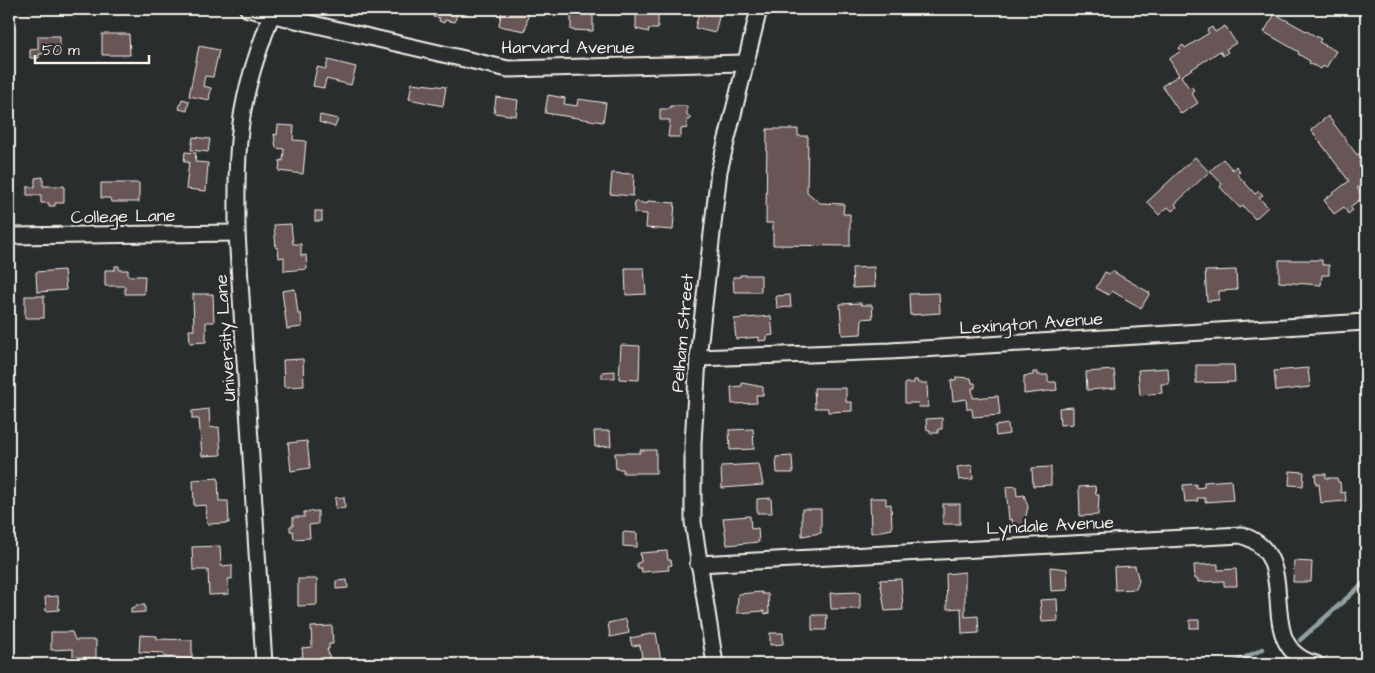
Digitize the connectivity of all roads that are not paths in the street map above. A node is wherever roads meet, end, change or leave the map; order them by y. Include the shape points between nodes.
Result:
1 (248, 9) edge
2 (759, 9) edge
3 (272, 13) junction
4 (744, 63) junction
5 (238, 233) junction
6 (9, 236) edge
7 (1366, 322) edge
8 (698, 358) junction
9 (698, 564) junction
10 (264, 664) edge
11 (715, 664) edge
12 (1316, 664) edge

1 - 3 street, Harvard Avenue
2 - 4 street, Pelham Street
3 - 4 street, Harvard Avenue via 508,69
3 - 5 street, University Lane via 254,62 241,123
4 - 8 street, Pelham Street via 719,171
5 - 6 street, College Lane
5 - 10 street, University Lane
7 - 8 street, Lexington Avenue via 890,351
8 - 9 street, Pelham Street via 692,484
9 - 11 street, Pelham Street
9 - 12 street, Lyndale Avenue via 1241,535 1260,545 1273,562 1280,626 1285,640 1298,656

